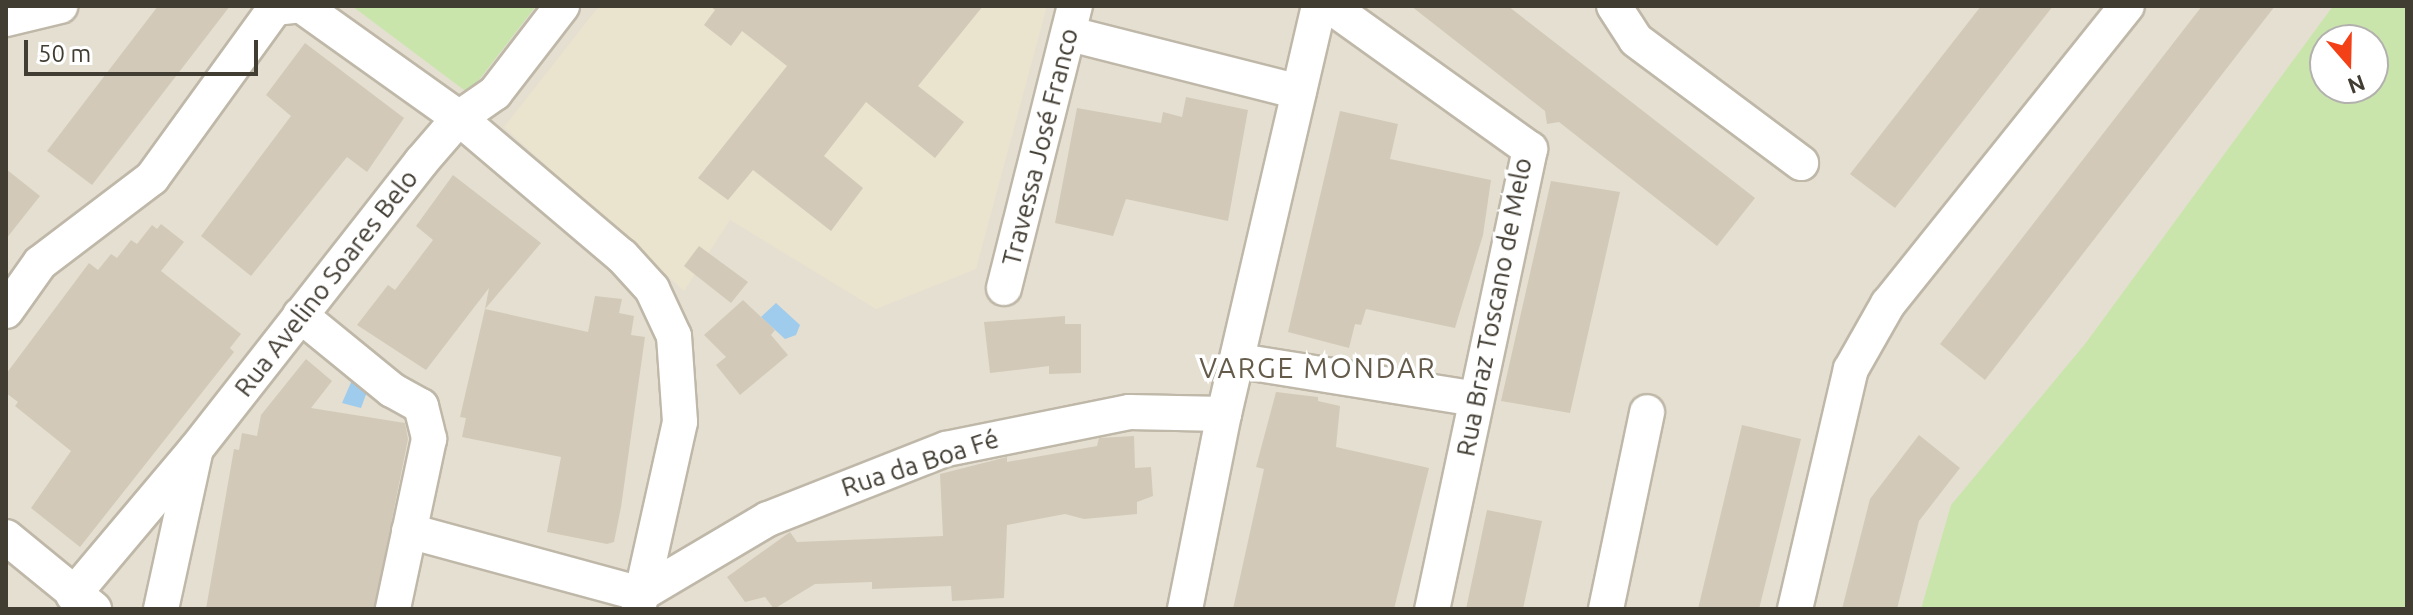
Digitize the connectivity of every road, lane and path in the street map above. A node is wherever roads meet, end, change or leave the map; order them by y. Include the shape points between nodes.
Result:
1 (60, 6) edge
2 (295, 6) edge
3 (302, 6) edge
4 (562, 6) edge
5 (1319, 6) edge
6 (1330, 6) edge
7 (1614, 6) edge
8 (2124, 7) edge
9 (11, 16) edge
10 (1073, 20) edge
11 (1299, 92) junction
12 (459, 118) junction
13 (1801, 163) dead end
14 (1004, 288) dead end
15 (6, 311) edge
16 (300, 315) junction
17 (1239, 361) junction
18 (1476, 399) junction
19 (1647, 412) dead end
20 (1224, 414) junction
21 (196, 449) junction
22 (409, 531) junction
23 (6, 537) edge
24 (84, 602) edge
25 (639, 602) edge
26 (161, 609) edge
27 (393, 609) edge
28 (1185, 609) edge
29 (1432, 609) edge
30 (1606, 609) edge
31 (1795, 609) edge

1 - 9 street
2 - 15 street via 275,8 152,178 40,263
3 - 12 street
4 - 12 street, Rua Avelino Soares Belo via 495,93
5 - 11 street
6 - 18 street, Rua Braz Toscano de Melo via 1530,149
7 - 13 street via 1636,40
8 - 31 street via 1888,304 1851,369
10 - 11 street
10 - 14 street, Travessa José Franco
11 - 17 street
12 - 16 street, Rua Avelino Soares Belo
12 - 25 street via 622,256 652,289 674,336 680,422
16 - 21 street, Rua Avelino Soares Belo
16 - 22 street via 392,390 421,406 429,439
17 - 18 street
17 - 20 street
18 - 29 street, Rua Braz Toscano de Melo
19 - 30 street
20 - 25 street, Rua da Boa Fé via 1129,412 946,449 768,519
20 - 28 street
21 - 24 street, Rua Avelino Soares Belo
21 - 26 street, Rua Avelino Soares Belo
22 - 25 street
22 - 27 street
23 - 24 street

